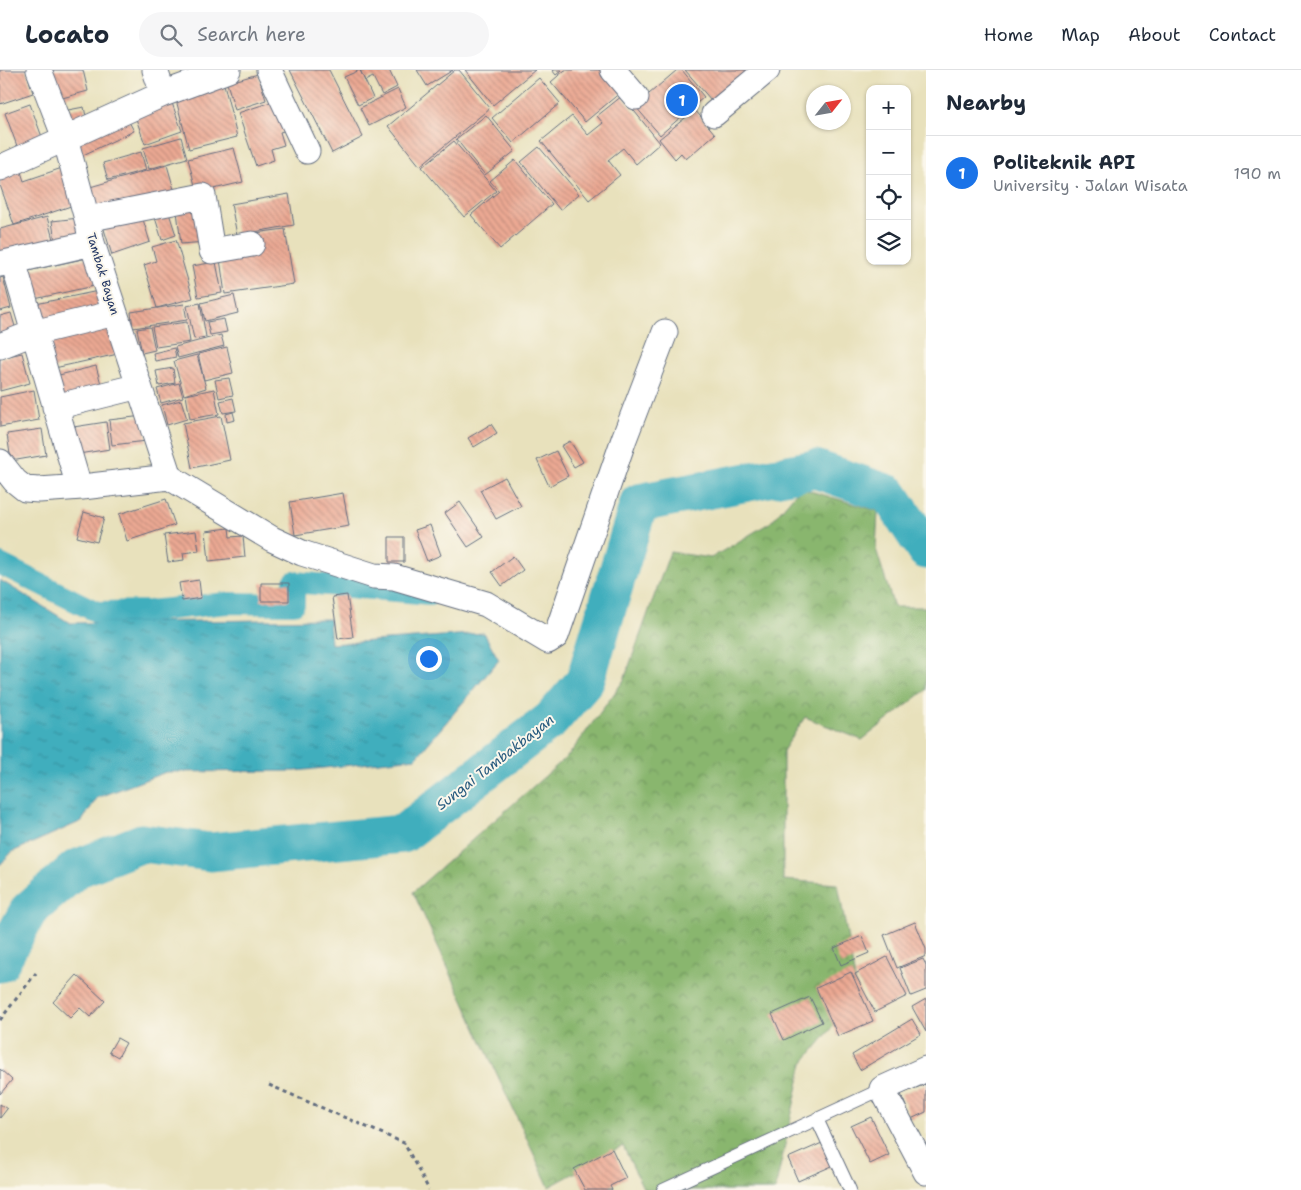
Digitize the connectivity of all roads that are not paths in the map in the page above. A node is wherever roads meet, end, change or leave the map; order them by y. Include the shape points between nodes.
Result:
1 (39, 70) edge
2 (156, 70) edge
3 (228, 70) edge
4 (269, 70) edge
5 (613, 70) edge
6 (767, 70) edge
7 (163, 94) junction
8 (636, 97) dead end
9 (714, 114) dead end
10 (65, 138) junction
11 (307, 151) dead end
12 (0, 168) edge
13 (87, 219) junction
14 (92, 244) junction
15 (252, 244) dead end
16 (6, 262) edge
17 (115, 313) junction
18 (33, 332) junction
19 (665, 332) dead end
20 (0, 346) edge
21 (139, 386) junction
22 (55, 406) junction
23 (0, 462) edge
24 (169, 477) junction
25 (79, 487) junction
26 (926, 1069) edge
27 (882, 1090) junction
28 (817, 1119) junction
29 (926, 1172) edge
30 (663, 1190) edge
31 (850, 1190) edge

1 - 10 street, Tambak Bayan
2 - 7 street
3 - 7 street
4 - 11 street
5 - 8 street
6 - 9 street
7 - 10 street
10 - 12 street
10 - 13 street, Tambak Bayan
13 - 14 street, Tambak Bayan
13 - 15 street via 203,196 212,252
14 - 16 street
14 - 17 street, Tambak Bayan
16 - 18 street
17 - 18 street
17 - 21 street, Tambak Bayan
18 - 20 street
18 - 22 street
19 - 24 street via 556,636 548,641 486,604 394,577 374,576 302,553
21 - 22 street
21 - 24 street, Tambak Bayan
22 - 25 street
23 - 25 street via 25,489
24 - 25 street
26 - 27 street
27 - 28 lane
27 - 29 street
28 - 30 lane
28 - 31 lane

